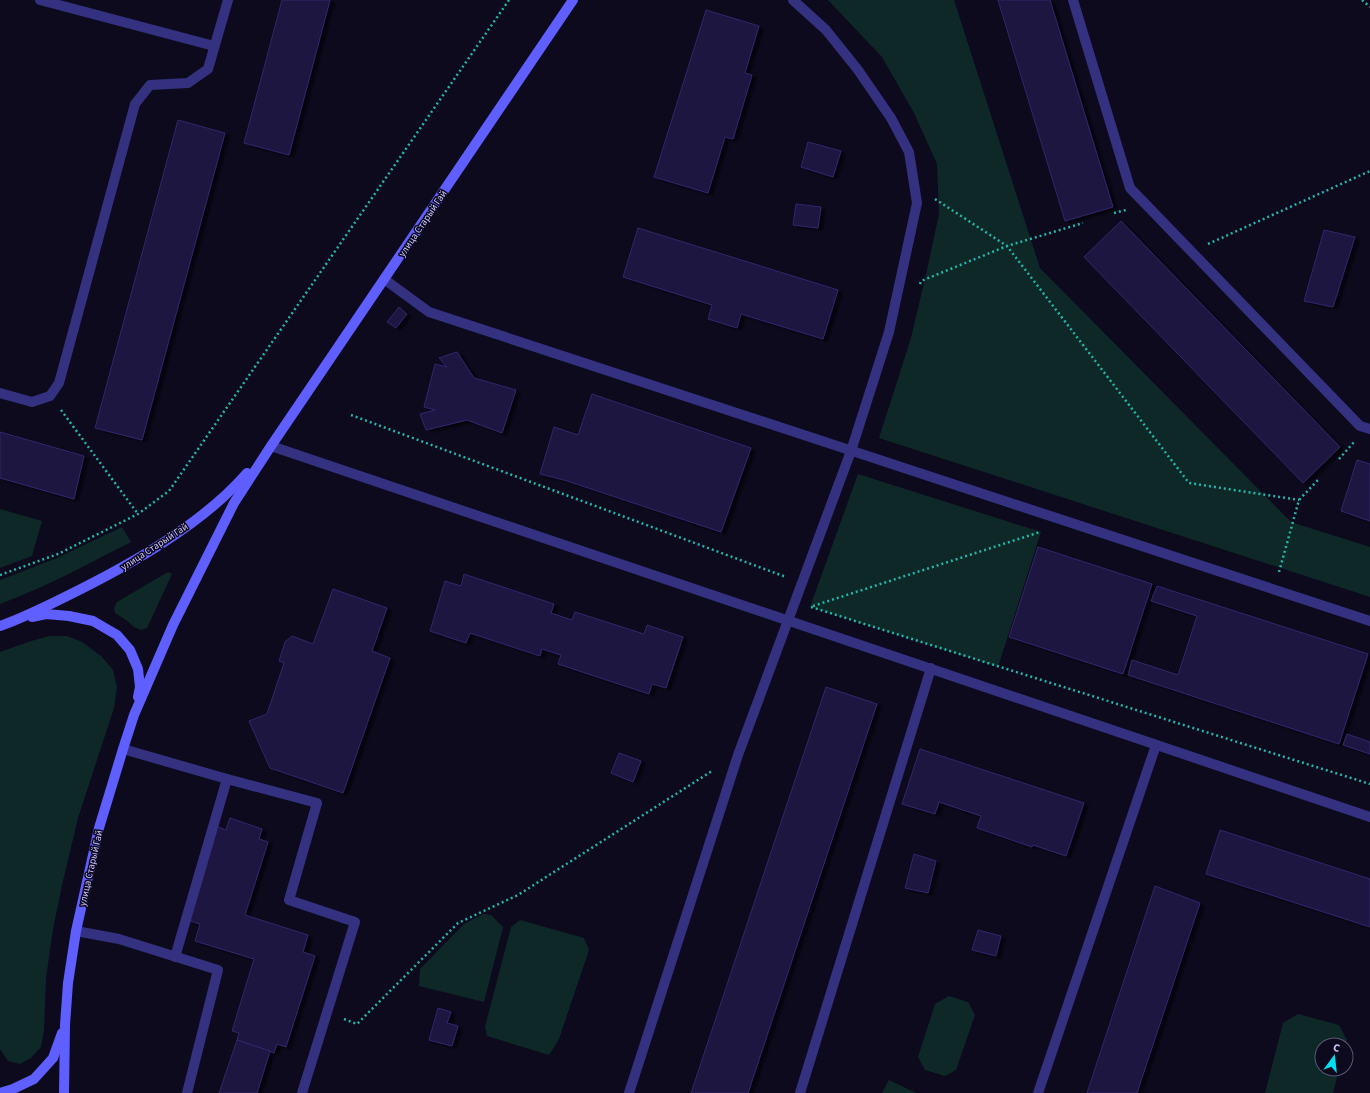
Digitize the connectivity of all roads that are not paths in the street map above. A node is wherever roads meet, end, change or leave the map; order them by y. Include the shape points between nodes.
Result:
1 (40, 0) edge
2 (228, 0) edge
3 (573, 0) edge
4 (793, 0) edge
5 (1073, 0) edge
6 (214, 46) junction
7 (384, 279) junction
8 (0, 392) edge
9 (1370, 429) edge
10 (271, 446) junction
11 (851, 451) junction
12 (18, 620) junction
13 (788, 620) junction
14 (1370, 622) edge
15 (0, 626) edge
16 (931, 668) junction
17 (134, 715) junction
18 (1156, 745) junction
19 (123, 749) junction
20 (227, 779) junction
21 (1370, 817) edge
22 (76, 930) junction
23 (175, 957) junction
24 (65, 1025) junction
25 (0, 1093) edge
26 (64, 1093) edge
27 (187, 1093) edge
28 (302, 1093) edge
29 (629, 1093) edge
30 (800, 1093) edge
31 (1038, 1093) edge

1 - 6 lane
2 - 6 lane
3 - 7 street, улица Старый Гай
4 - 11 lane via 826,30 858,70 890,118 909,152 917,203 889,332
5 - 9 lane via 1130,188 1360,426
6 - 8 lane via 208,69 188,83 150,85 135,104 59,383 50,396 32,402
7 - 10 street, улица Старый Гай
7 - 11 lane via 429,312
10 - 12 street, улица Старый Гай via 240,481 206,513 103,578
10 - 13 lane
10 - 17 street, улица Старый Гай via 234,503 199,570
11 - 13 lane
11 - 14 lane
12 - 15 street, улица Старый Гай
12 - 17 street, улица Старый Гай via 46,614 69,616 93,621 116,635 130,650 138,669 140,687
13 - 16 lane
13 - 29 lane via 738,755
16 - 18 lane
16 - 30 lane
17 - 19 street, улица Старый Гай
18 - 21 lane
18 - 31 lane
19 - 20 lane
19 - 22 street, улица Старый Гай via 99,828
20 - 23 lane
20 - 28 lane via 317,803 289,900 355,922
22 - 23 lane via 119,939
22 - 24 street, улица Старый Гай
23 - 27 lane via 218,970
24 - 25 street, улица Старый Гай via 53,1058 34,1079
24 - 26 street, улица Старый Гай

